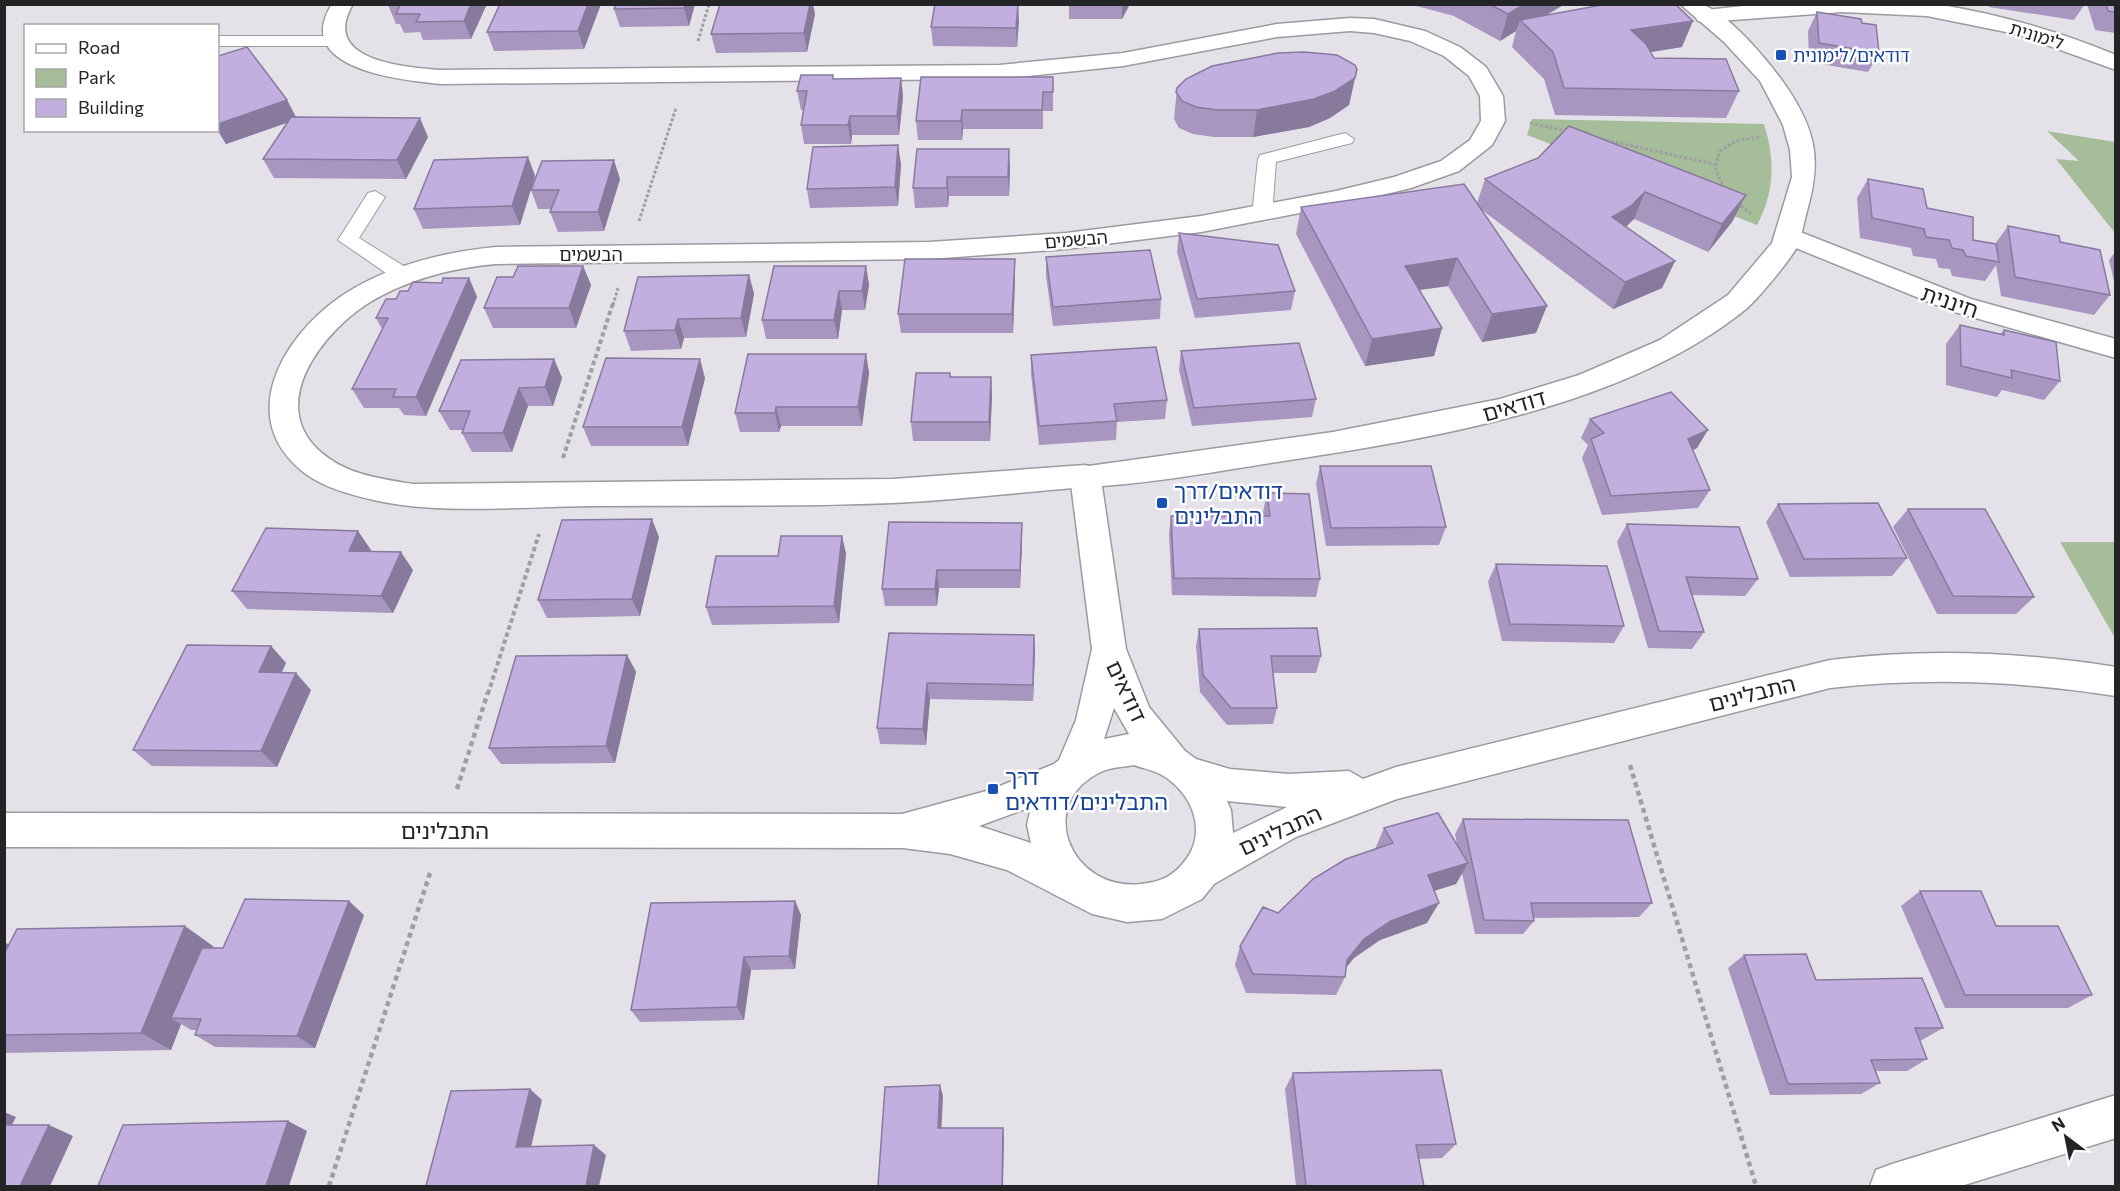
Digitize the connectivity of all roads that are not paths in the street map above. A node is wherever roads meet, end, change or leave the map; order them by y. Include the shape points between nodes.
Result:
1 (343, 4) edge
2 (1698, 10) edge
3 (219, 41) edge
4 (336, 41) junction
5 (2115, 63) edge
6 (1345, 139) dead end
7 (375, 197) dead end
8 (1262, 215) junction
9 (1790, 236) junction
10 (403, 275) junction
11 (2115, 349) edge
12 (1085, 476) junction
13 (1108, 649) junction
14 (2115, 682) edge
15 (1181, 767) junction
16 (1070, 772) junction
17 (1396, 783) junction
18 (4, 830) edge
19 (885, 831) junction
20 (1202, 871) junction
21 (1077, 885) junction
22 (2115, 1116) edge
23 (1892, 1186) edge

1 - 4 street via 334,21
2 - 5 street, לימונית via 1915,8 1993,21 2043,35
2 - 9 street, דודאים via 1751,55 1788,107 1805,165 1803,197
3 - 4 lane
4 - 8 street, הבשמים via 353,59 387,71 440,77 990,72 1167,53 1328,24 1376,26 1416,35 1450,50 1476,69 1492,92 1496,116 1488,140 1463,161 1422,178
6 - 8 lane via 1267,159
7 - 10 lane via 348,240
8 - 10 street, הבשמים via 1124,235 966,249 517,255 456,260
9 - 11 street, חיננית via 1961,305
9 - 12 street, דודאים via 1773,264 1717,318 1656,354 1580,385 1491,413 1391,434
10 - 12 street, הבשמים via 348,305 321,327 296,360 284,394 286,429 307,460 349,483 413,496 551,495 893,491
12 - 13 street, דודאים
13 - 15 street, דודאים via 1135,716
13 - 16 street, דודאים via 1094,720
14 - 17 street, התבלינים via 1970,665 1871,668 1789,684
15 - 16 street via 1147,752 1122,750 1097,755
15 - 17 street, התבלינים via 1216,784 1257,790 1297,792
15 - 20 street via 1207,794 1215,817 1213,853
16 - 19 street, התבלינים via 993,806
16 - 21 street via 1051,795 1045,818 1052,854
17 - 20 street, התבלינים via 1283,825
18 - 19 street, התבלינים
19 - 21 street, התבלינים via 939,834 985,844 1029,859
20 - 21 street via 1180,891 1147,903 1100,899
22 - 23 street

